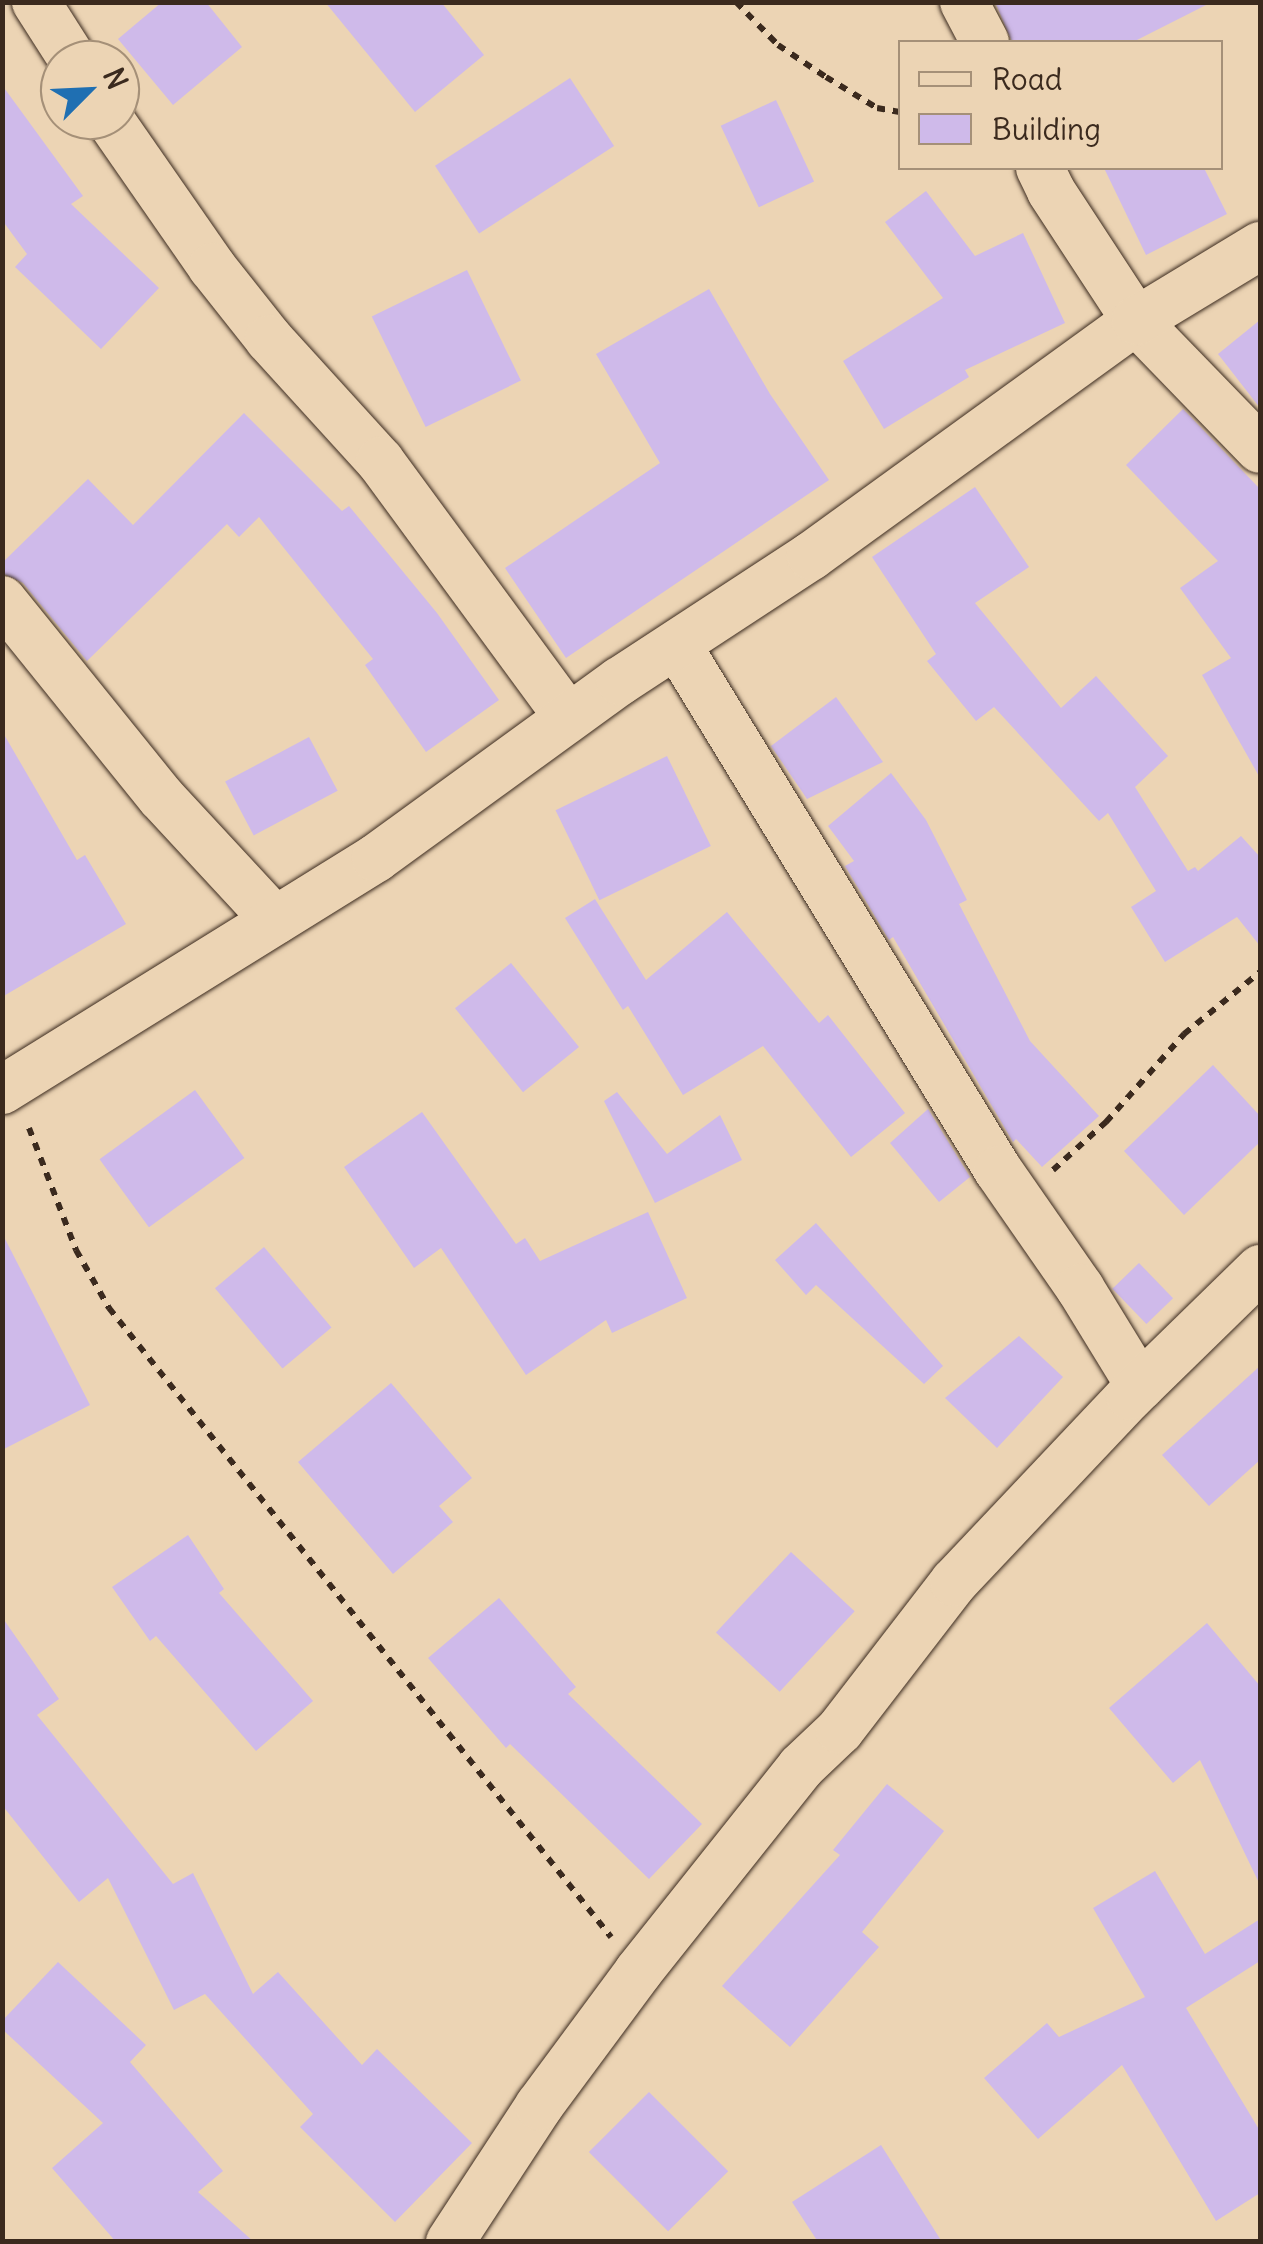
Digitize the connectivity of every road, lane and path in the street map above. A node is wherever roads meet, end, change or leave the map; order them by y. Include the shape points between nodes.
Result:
1 (36, 2) edge
2 (736, 2) edge
3 (964, 2) edge
4 (60, 40) edge
5 (983, 40) edge
6 (898, 112) edge
7 (124, 140) edge
8 (1041, 170) edge
9 (1260, 246) edge
10 (1136, 322) junction
11 (1260, 449) edge
12 (2, 600) edge
13 (677, 645) junction
14 (568, 718) junction
15 (275, 920) junction
16 (1260, 972) edge
17 (7, 1087) edge
18 (1018, 1201) junction
19 (1260, 1269) edge
20 (1140, 1386) junction
21 (638, 1972) junction
22 (450, 2242) edge

1 - 4 street
2 - 6 path via 778,45 826,78 877,108
3 - 5 street
7 - 14 street via 212,267 380,462
8 - 10 street
9 - 10 street
10 - 11 street
10 - 13 street
12 - 15 street via 162,797
13 - 14 street
13 - 18 street
14 - 15 street via 376,858
15 - 17 street
16 - 18 path via 1184,1034 1106,1122
17 - 21 path via 76,1250 109,1308
18 - 20 street
19 - 20 street
20 - 21 street via 954,1582
21 - 22 street via 538,2106

